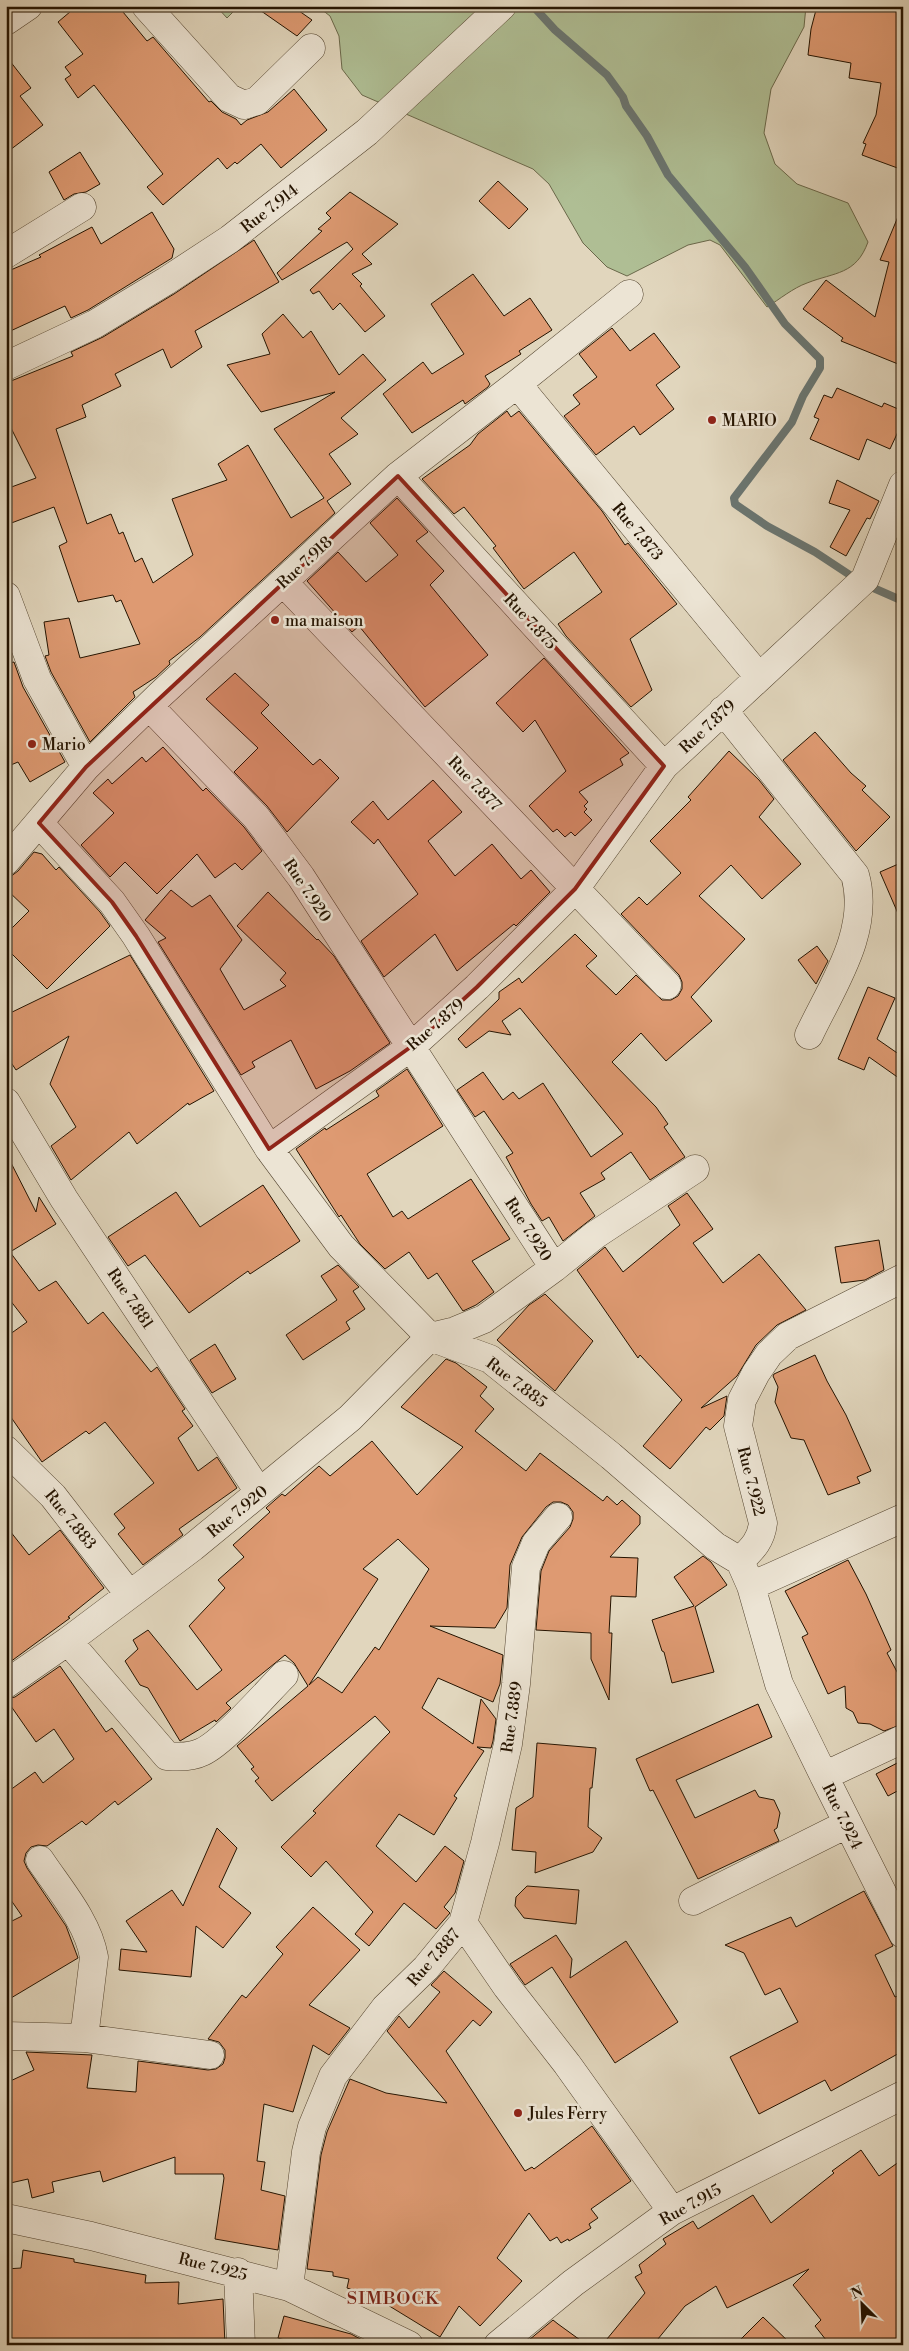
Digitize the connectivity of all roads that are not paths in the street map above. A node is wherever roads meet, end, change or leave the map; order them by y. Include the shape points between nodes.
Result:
1 (28, 6) edge
2 (146, 6) edge
3 (502, 6) edge
4 (6, 21) edge
5 (311, 48) dead end
6 (82, 207) dead end
7 (6, 254) edge
8 (629, 294) dead end
9 (6, 366) edge
10 (517, 384) junction
11 (398, 476) junction
12 (903, 485) edge
13 (283, 582) junction
14 (6, 596) edge
15 (759, 677) junction
16 (149, 706) junction
17 (723, 710) junction
18 (664, 766) junction
19 (86, 767) junction
20 (39, 823) junction
21 (6, 861) edge
22 (575, 888) junction
23 (667, 985) dead end
24 (809, 1036) dead end
25 (412, 1046) junction
26 (6, 1102) edge
27 (269, 1149) junction
28 (695, 1169) dead end
29 (554, 1268) junction
30 (903, 1278) edge
31 (430, 1337) junction
32 (8, 1453) edge
33 (260, 1492) junction
34 (558, 1516) dead end
35 (903, 1518) edge
36 (740, 1561) junction
37 (750, 1586) junction
38 (129, 1594) junction
39 (68, 1641) junction
40 (284, 1675) dead end
41 (6, 1684) edge
42 (903, 1739) edge
43 (824, 1776) junction
44 (847, 1824) junction
45 (40, 1860) dead end
46 (693, 1901) dead end
47 (463, 1922) junction
48 (903, 1934) edge
49 (6, 2036) edge
50 (84, 2038) junction
51 (210, 2055) dead end
52 (903, 2095) edge
53 (672, 2211) junction
54 (6, 2218) edge
55 (238, 2272) junction
56 (289, 2286) junction
57 (241, 2345) edge
58 (409, 2345) edge
59 (498, 2345) edge

1 - 4 street
2 - 5 street via 229,98 244,105 257,100
3 - 9 street, Rue 7.914 via 367,132 230,239 95,324
6 - 7 street
8 - 10 street, Rue 7.918
10 - 11 street, Rue 7.918
10 - 15 street, Rue 7.873
11 - 13 street, Rue 7.918
11 - 18 street, Rue 7.875
12 - 15 street, Rue 7.879 via 861,584
13 - 16 street, Rue 7.918
13 - 22 street, Rue 7.877
14 - 19 street via 38,679
15 - 17 street, Rue 7.879
16 - 19 street, Rue 7.918
16 - 25 street, Rue 7.920 via 261,824 301,877
17 - 18 street, Rue 7.879
17 - 24 street via 855,875 860,892 860,914 852,945
18 - 22 street, Rue 7.879
19 - 20 street, Rue 7.918
20 - 21 street, Rue 7.918
20 - 27 street via 112,902 136,936
22 - 23 street, Rue 7.877
22 - 25 street, Rue 7.879 via 477,987
25 - 27 street, Rue 7.879
25 - 29 street, Rue 7.920
26 - 33 street, Rue 7.881 via 64,1199
27 - 31 street, Rue 7.885 via 341,1246
28 - 29 street via 595,1235
29 - 31 street, Rue 7.920 via 484,1319
30 - 36 street, Rue 7.922 via 788,1336 756,1373 742,1400 738,1426 763,1523 756,1545
31 - 33 street, Rue 7.920 via 350,1418
31 - 36 street, Rue 7.885 via 490,1359 611,1456 715,1546
32 - 38 street, Rue 7.883 via 54,1496
33 - 38 street, Rue 7.920
34 - 47 street, Rue 7.889 via 532,1550 526,1567 508,1744
35 - 37 street
36 - 37 street
37 - 43 street via 779,1684
38 - 39 street, Rue 7.920
39 - 40 street via 167,1756 184,1757 202,1752 221,1738
39 - 41 street, Rue 7.920
42 - 43 street, Rue 7.924
43 - 44 street, Rue 7.924
44 - 46 street
44 - 48 street, Rue 7.924
45 - 50 street via 87,1932 92,1946 94,1957
47 - 53 street, Rue 7.887
47 - 56 street, Rue 7.887 via 426,1968 385,2008 334,2076 312,2126 306,2152
49 - 50 street
50 - 51 street
52 - 53 street, Rue 7.915
53 - 59 street, Rue 7.915 via 573,2283
54 - 55 street, Rue 7.925
55 - 56 street, Rue 7.925
55 - 57 street
56 - 58 street, Rue 7.925

